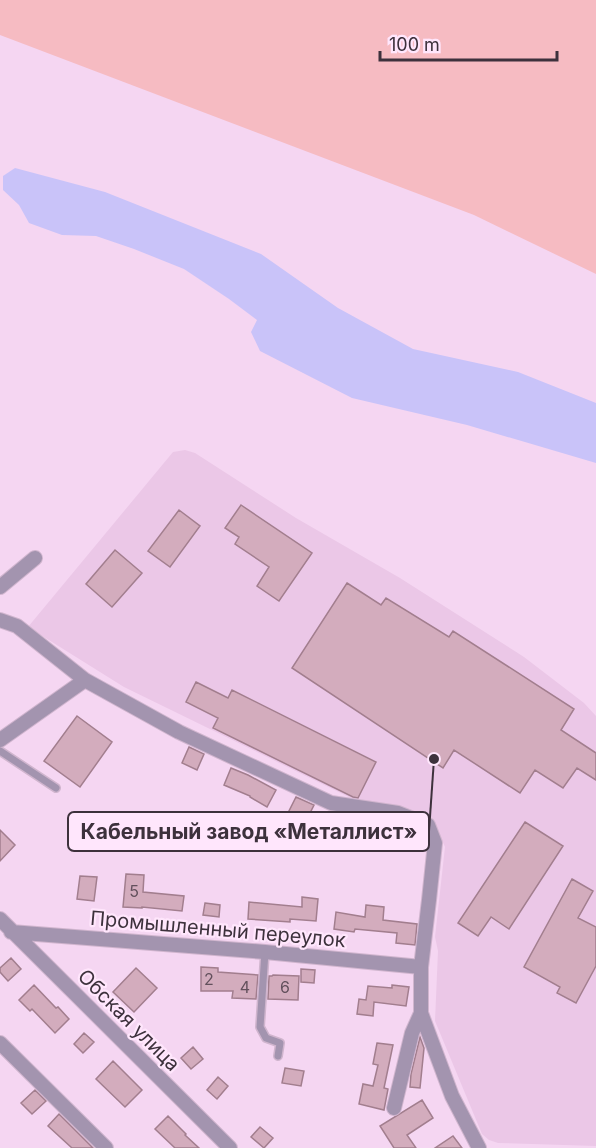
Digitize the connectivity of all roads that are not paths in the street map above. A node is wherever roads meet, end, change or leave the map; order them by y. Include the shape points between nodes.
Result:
1 (35, 558) dead end
2 (0, 587) edge
3 (0, 620) edge
4 (85, 680) junction
5 (0, 740) edge
6 (0, 751) edge
7 (56, 788) dead end
8 (0, 919) edge
9 (11, 932) junction
10 (265, 952) junction
11 (421, 967) junction
12 (421, 1013) junction
13 (0, 1043) edge
14 (278, 1056) dead end
15 (394, 1108) dead end
16 (106, 1148) edge
17 (231, 1148) edge
18 (479, 1148) edge

1 - 2 street
3 - 4 street via 17,626
4 - 5 street
4 - 11 street via 179,732 331,802 398,813 428,825 435,843
6 - 7 lane
8 - 9 street, Обская улица
9 - 10 street, Промышленный переулок
9 - 17 street, Обская улица
10 - 11 street, Промышленный переулок
10 - 14 lane via 260,1027 266,1038 280,1043
11 - 12 street
12 - 15 street via 412,1033
12 - 18 street via 452,1096
13 - 16 street

